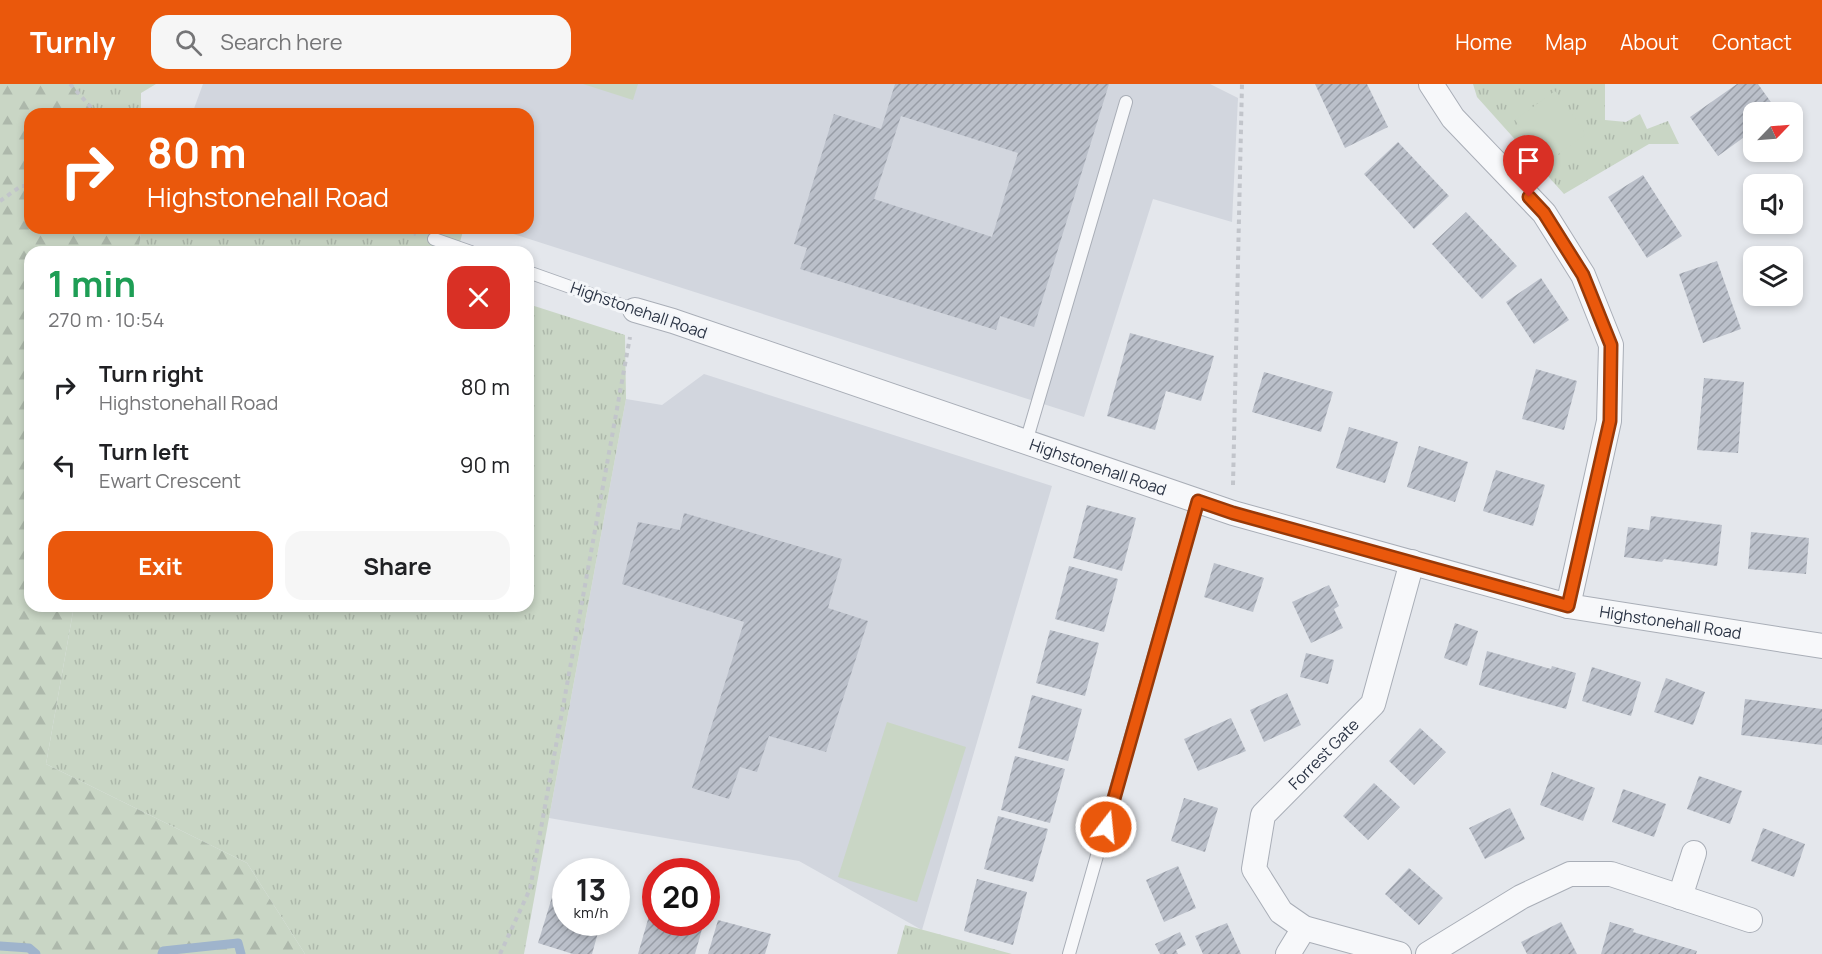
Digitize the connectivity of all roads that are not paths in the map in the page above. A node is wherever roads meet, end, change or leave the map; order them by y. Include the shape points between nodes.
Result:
1 (1431, 84) edge
2 (1126, 102) dead end
3 (434, 239) dead end
4 (454, 246) edge
5 (534, 274) edge
6 (635, 310) joint
7 (1026, 442) junction
8 (1198, 501) junction
9 (1412, 562) junction
10 (1568, 606) junction
11 (1822, 646) edge
12 (1694, 853) dead end
13 (1680, 897) junction
14 (1750, 920) dead end
15 (1304, 928) junction
16 (1069, 954) edge
17 (1288, 954) edge
18 (1399, 954) edge
19 (1428, 954) edge

1 - 10 street via 1453,118 1544,213 1583,275 1611,345 1610,421
2 - 7 lane
3 - 4 lane
5 - 6 lane, Highstonehall Road
6 - 7 street, Highstonehall Road
7 - 8 street, Highstonehall Road
8 - 9 street, Highstonehall Road
8 - 16 lane
9 - 10 street, Highstonehall Road
9 - 15 street, Forrest Gate via 1373,704 1263,815 1254,869 1281,912
10 - 11 street, Highstonehall Road
12 - 13 street
13 - 14 street
13 - 19 street via 1611,874 1570,874 1521,897
15 - 17 street
15 - 18 street, Forrest Gate

